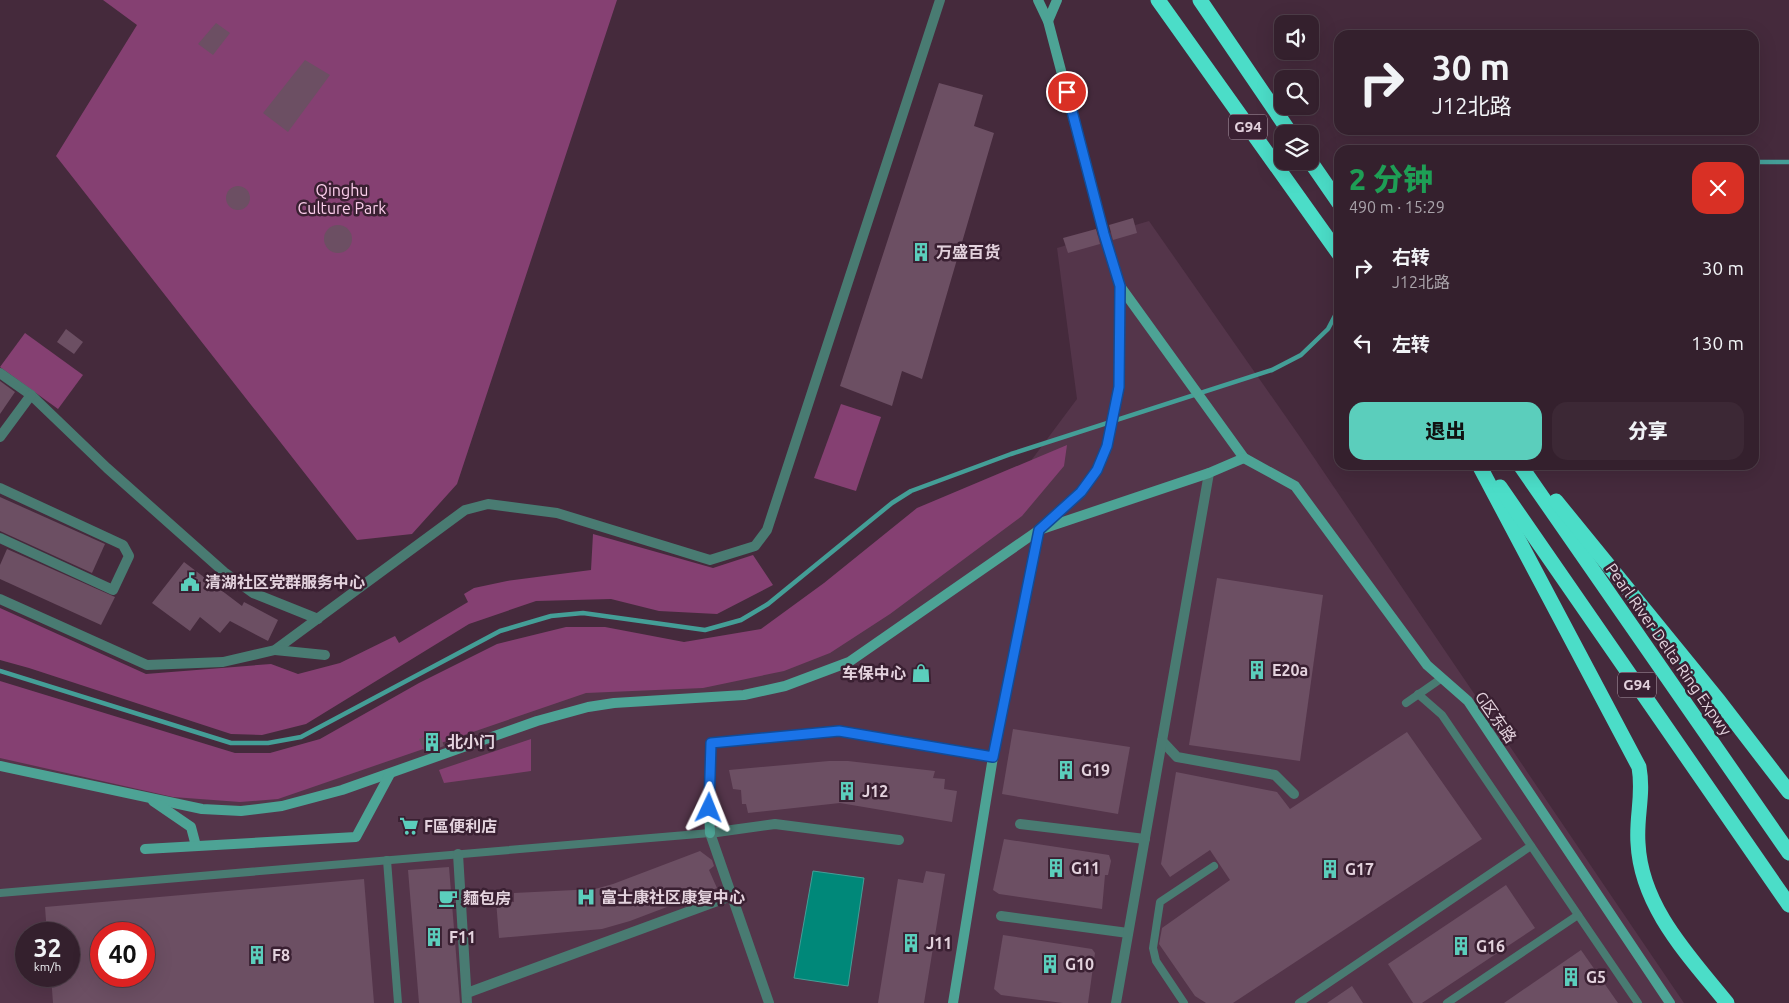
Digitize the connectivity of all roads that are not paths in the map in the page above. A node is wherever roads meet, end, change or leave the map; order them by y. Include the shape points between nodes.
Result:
1 (940, 0) edge
2 (1038, 0) edge
3 (1058, 0) edge
4 (1158, 0) edge
5 (1200, 0) edge
6 (1048, 21) junction
7 (1286, 125) edge
8 (1316, 170) edge
9 (1334, 196) edge
10 (1334, 248) edge
11 (1120, 286) junction
12 (0, 372) edge
13 (31, 395) junction
14 (0, 437) edge
15 (1244, 458) junction
16 (1482, 470) edge
17 (1488, 470) edge
18 (1523, 470) edge
19 (1531, 470) edge
20 (1209, 473) junction
21 (0, 488) edge
22 (1039, 530) junction
23 (0, 538) edge
24 (0, 598) edge
25 (318, 619) junction
26 (275, 650) junction
27 (325, 656) dead end
28 (1442, 678) junction
29 (1418, 694) junction
30 (1406, 703) dead end
31 (1162, 741) junction
32 (993, 757) junction
33 (0, 766) edge
34 (390, 774) junction
35 (1789, 792) edge
36 (1294, 794) dead end
37 (148, 798) junction
38 (1020, 824) dead end
39 (710, 833) junction
40 (1145, 839) junction
41 (899, 840) dead end
42 (196, 846) junction
43 (1531, 846) junction
44 (145, 849) dead end
45 (1789, 852) edge
46 (458, 854) junction
47 (388, 860) junction
48 (1214, 866) dead end
49 (0, 893) edge
50 (731, 896) junction
51 (1789, 905) edge
52 (1578, 915) junction
53 (1002, 916) dead end
54 (1128, 933) junction
55 (467, 998) edge
56 (398, 1003) edge
57 (769, 1003) edge
58 (953, 1003) edge
59 (1116, 1003) edge
60 (1184, 1003) edge
61 (1300, 1003) edge
62 (1447, 1003) edge
63 (1638, 1003) edge
64 (1670, 1003) edge
65 (1727, 1003) edge

1 - 25 street via 767,530 755,546 710,560 557,512 488,504 465,510
2 - 6 street
3 - 6 street
4 - 10 highway, G94
5 - 7 highway, G94
6 - 11 street
8 - 9 highway
11 - 15 street
11 - 22 street via 1119,387 1107,446 1097,470 1081,492
12 - 13 street
13 - 14 street
13 - 25 street via 224,572 253,593
15 - 20 street
15 - 28 street, G区东路 via 1295,486 1427,665
16 - 65 highway via 1639,767 1642,793 1638,845 1655,906 1673,935
17 - 51 highway, G94
18 - 45 highway, Pearl River Delta Ring Expwy / G94
19 - 35 highway
20 - 22 street
20 - 31 street
21 - 23 street via 123,545 129,556 113,590
22 - 32 street
22 - 34 street via 849,662 785,686 744,695 588,707 537,721
24 - 26 street via 148,665 223,662
25 - 26 street
26 - 27 street
28 - 29 lane
28 - 64 street, G区东路 via 1468,701
29 - 30 lane
29 - 43 lane via 1442,715
31 - 36 street via 1177,757 1275,775
31 - 40 street
32 - 39 street via 839,731 711,743
32 - 58 street
33 - 37 street
34 - 37 street via 282,806 241,811 202,809
34 - 42 street via 356,837
37 - 42 street via 191,827
38 - 40 street
39 - 41 street via 775,824
39 - 46 lane
39 - 50 street
40 - 54 street
42 - 44 street
43 - 52 lane
43 - 61 lane
46 - 47 lane
46 - 55 street
47 - 49 lane
47 - 56 lane
48 - 60 lane via 1160,902 1153,948 1156,961
50 - 55 street
50 - 57 street
52 - 62 lane
52 - 63 lane
53 - 54 street
54 - 59 street

